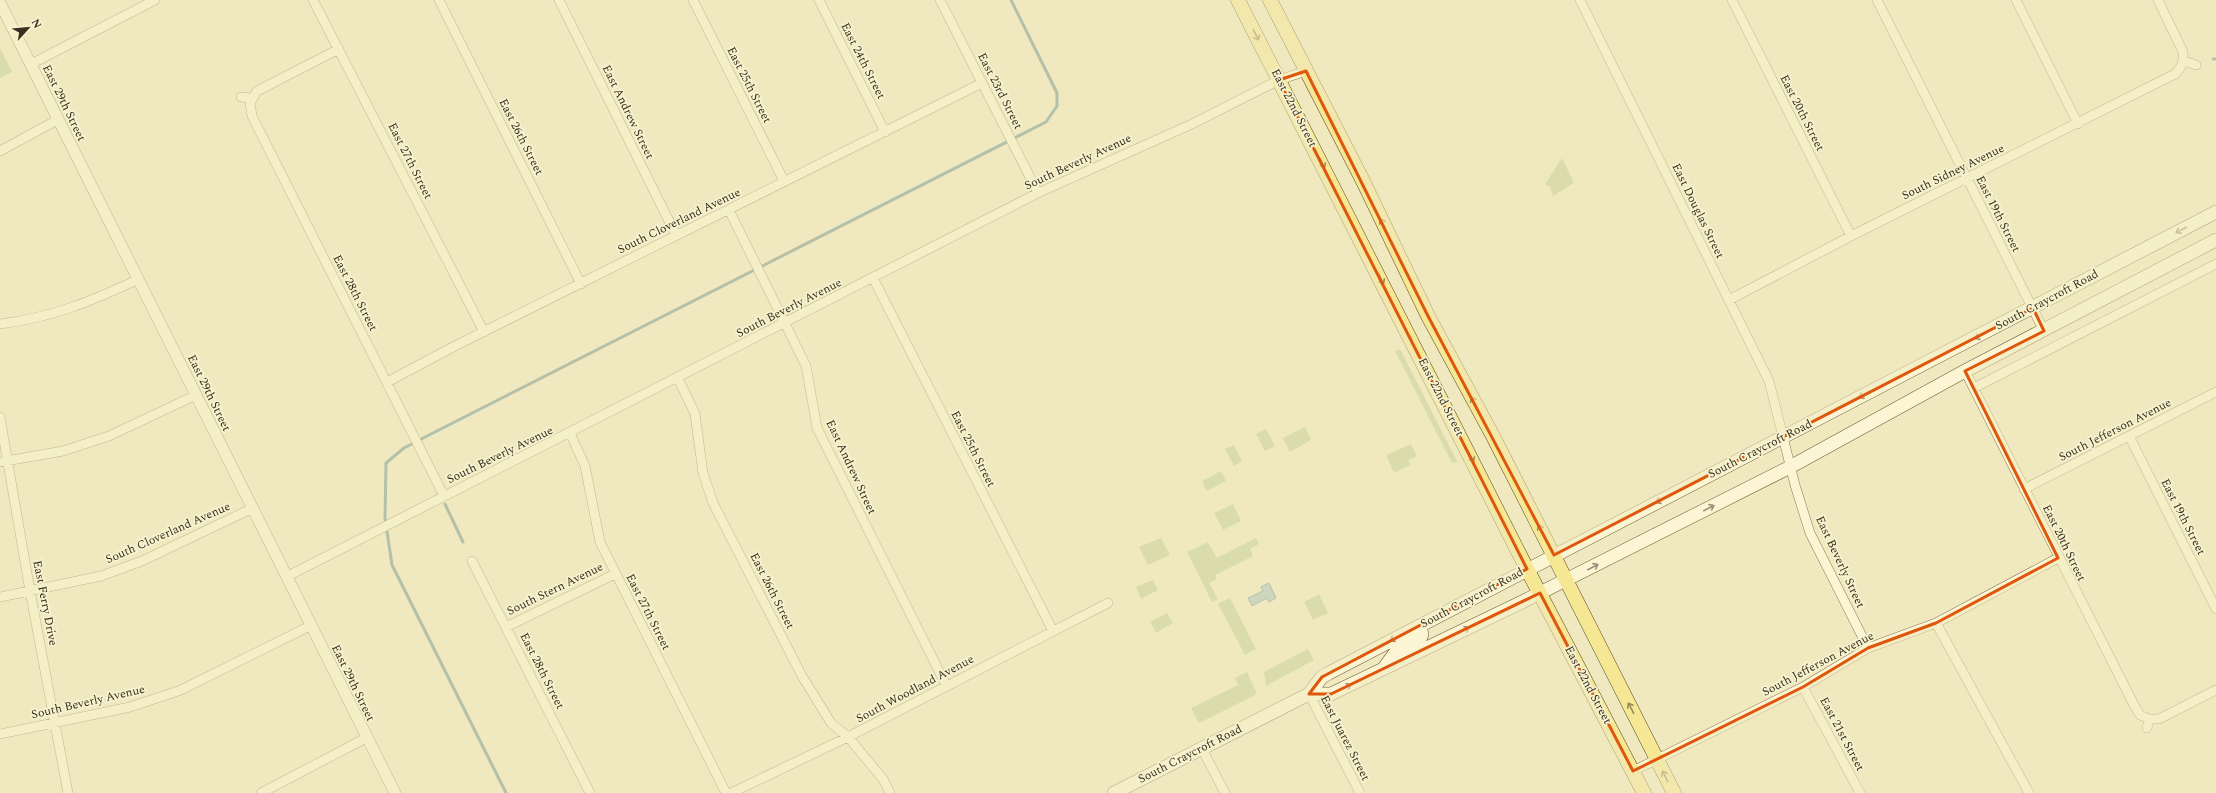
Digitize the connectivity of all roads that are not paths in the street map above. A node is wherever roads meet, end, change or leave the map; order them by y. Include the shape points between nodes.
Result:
1 (155, 0) edge
2 (313, 0) edge
3 (439, 0) edge
4 (559, 0) edge
5 (693, 0) edge
6 (819, 0) edge
7 (940, 0) edge
8 (1238, 0) edge
9 (1270, 0) edge
10 (1580, 0) edge
11 (1732, 0) edge
12 (1877, 0) edge
13 (2016, 0) edge
14 (2158, 0) edge
15 (0, 3) edge
16 (339, 49) junction
17 (2184, 61) junction
18 (31, 64) junction
19 (2196, 65) dead end
20 (1306, 71) junction
21 (1279, 80) junction
22 (982, 83) junction
23 (241, 97) dead end
24 (251, 98) junction
25 (57, 120) junction
26 (2078, 124) junction
27 (885, 132) junction
28 (0, 151) edge
29 (1966, 179) junction
30 (784, 182) junction
31 (1038, 193) junction
32 (729, 210) junction
33 (2216, 212) edge
34 (676, 235) junction
35 (1851, 236) junction
36 (2216, 240) edge
37 (2216, 264) edge
38 (873, 278) junction
39 (137, 280) junction
40 (581, 284) junction
41 (1729, 300) junction
42 (2033, 308) junction
43 (0, 324) edge
44 (785, 324) junction
45 (2044, 331) junction
46 (484, 332) junction
47 (1965, 371) junction
48 (678, 378) junction
49 (387, 382) junction
50 (1974, 388) junction
51 (2216, 392) edge
52 (196, 395) junction
53 (0, 417) edge
54 (570, 433) junction
55 (1784, 436) junction
56 (2129, 436) junction
57 (4, 462) edge
58 (1790, 467) junction
59 (2024, 489) junction
60 (444, 496) junction
61 (251, 509) junction
62 (1554, 555) junction
63 (2058, 558) junction
64 (472, 561) dead end
65 (1527, 569) junction
66 (615, 574) junction
67 (286, 577) junction
68 (1566, 580) junction
69 (30, 592) junction
70 (1540, 593) junction
71 (0, 597) edge
72 (1108, 603) dead end
73 (2216, 609) edge
74 (1936, 623) junction
75 (310, 626) junction
76 (1419, 626) junction
77 (506, 627) junction
78 (1053, 631) junction
79 (1868, 648) junction
80 (1383, 670) junction
81 (946, 685) junction
82 (1804, 687) junction
83 (2216, 690) edge
84 (1309, 694) junction
85 (2149, 719) junction
86 (55, 722) junction
87 (2147, 728) dead end
88 (0, 734) edge
89 (848, 737) junction
90 (366, 738) junction
91 (1201, 747) junction
92 (1657, 760) junction
93 (1633, 771) junction
94 (68, 793) edge
95 (261, 793) edge
96 (395, 793) edge
97 (590, 793) edge
98 (726, 793) edge
99 (731, 793) edge
100 (890, 793) edge
101 (1114, 793) edge
102 (1225, 793) edge
103 (1360, 793) edge
104 (1644, 793) edge
105 (1674, 793) edge
106 (1860, 793) edge
107 (2029, 793) edge

1 - 18 street
2 - 16 street, East 27th Street
3 - 40 street, East 26th Street
4 - 34 street, East Andrew Street
5 - 30 street, East 25th Street
6 - 27 street, East 24th Street
7 - 22 street, East 23rd Street
8 -> 21 main road, East 22nd Street
9 - 20 main road
10 - 41 street, East Douglas Street
11 - 35 street, East 20th Street
12 - 29 street, East 19th Street
13 - 26 street
14 - 17 street via 2180,45
15 - 18 street, East 29th Street
16 - 24 street via 264,86
16 - 46 street, East 27th Street
17 - 19 street
17 - 26 street, South Sidney Avenue via 2180,69 2171,76
18 - 25 street, East 29th Street
20 - 21 street, South Beverly Avenue
62 -> 20 main road via 1428,316
21 - 31 street, South Beverly Avenue via 1192,124
21 -> 65 main road, East 22nd Street
22 - 27 street, South Cloverland Avenue
22 - 31 street, East 23rd Street
23 - 24 street
24 - 49 street, East 28th Street via 251,109 257,128
25 - 28 street
25 - 39 street, East 29th Street
26 - 29 street, South Sidney Avenue
27 - 30 street, South Cloverland Avenue
29 - 35 street, South Sidney Avenue
29 - 42 street, East 19th Street
30 - 32 street, South Cloverland Avenue
31 - 38 street, South Beverly Avenue
32 - 34 street, South Cloverland Avenue
32 - 44 street, East Andrew Street
33 -> 42 main road, South Craycroft Road
34 - 40 street, South Cloverland Avenue
35 - 41 street, South Sidney Avenue
36 - 45 main road, South Craycroft Road
37 - 50 street
38 - 44 street, South Beverly Avenue
38 - 78 street, East 25th Street
39 - 43 street via 71,309 32,320
39 - 52 street, East 29th Street
40 - 46 street, South Cloverland Avenue
41 - 55 street, East Douglas Street via 1768,381
42 - 45 street, East 19th Street
42 -> 55 main road, South Craycroft Road
44 - 48 street, South Beverly Avenue
44 - 81 street, East Andrew Street via 806,366 817,428
45 - 47 main road, South Craycroft Road
46 - 49 street, South Cloverland Avenue
47 - 50 street, East 20th Street
47 - 58 main road, South Craycroft Road
48 - 54 street, South Beverly Avenue
48 - 89 street, East 26th Street via 695,414 703,473 713,503 802,676 831,723
49 - 60 street, East 28th Street
50 - 59 street, East 20th Street
51 - 56 street, South Jefferson Avenue
52 - 57 street via 109,436 63,451
52 - 61 street, East 29th Street
53 - 57 street, East Ferry Drive
54 - 60 street, South Beverly Avenue
54 - 66 street, East 27th Street via 585,466 600,542
55 - 58 street, East Beverly Street
55 -> 62 main road, South Craycroft Road
56 - 59 street, South Jefferson Avenue
56 - 73 street, East 19th Street
57 - 69 street, East Ferry Drive
68 -> 58 main road, South Craycroft Road
58 - 79 street, East Beverly Street via 1810,533
59 - 63 street, East 20th Street
60 - 67 street, South Beverly Avenue
61 - 67 street, East 29th Street
61 - 69 street, South Cloverland Avenue via 142,561 101,576
62 - 65 main road, South Craycroft Road
62 - 68 main road
63 - 74 street, South Jefferson Avenue
63 - 85 street, East 20th Street via 2134,705 2140,715
64 - 77 street, East 28th Street
65 - 70 main road, East 22nd Street
65 - 76 main road, South Craycroft Road
66 - 77 street, South Stern Avenue
66 - 98 street, East 27th Street
67 - 75 street, East 29th Street
68 - 70 main road, South Craycroft Road
92 -> 68 main road
69 - 71 street, South Cloverland Avenue
69 - 86 street, East Ferry Drive
80 -> 70 main road, South Craycroft Road
70 - 93 main road, East 22nd Street
72 - 78 street, South Woodland Avenue
74 - 79 street, South Jefferson Avenue
74 - 107 street
75 - 86 street, South Beverly Avenue via 181,690 130,707
75 - 90 street, East 29th Street
76 - 80 main road via 1421,637 1395,653
76 -> 84 main road, South Craycroft Road via 1322,677
77 - 97 street, East 28th Street
78 - 81 street, South Woodland Avenue
79 - 82 street, South Jefferson Avenue
84 -> 80 main road, South Craycroft Road via 1331,694
81 - 89 street, South Woodland Avenue
82 - 92 street, South Jefferson Avenue
82 - 106 street, East 21st Street
83 - 85 street via 2159,719
84 - 91 main road, South Craycroft Road
84 - 103 street, East Juarez Street
85 - 87 street
86 - 88 street, South Beverly Avenue
86 - 94 street, East Ferry Drive
89 - 99 street, South Woodland Avenue
89 - 100 street, East 26th Street via 883,779
90 - 95 street
90 - 96 street, East 29th Street
91 - 101 main road, South Craycroft Road
91 - 102 street
92 - 93 street, South Jefferson Avenue
105 -> 92 main road
93 - 104 main road, East 22nd Street

